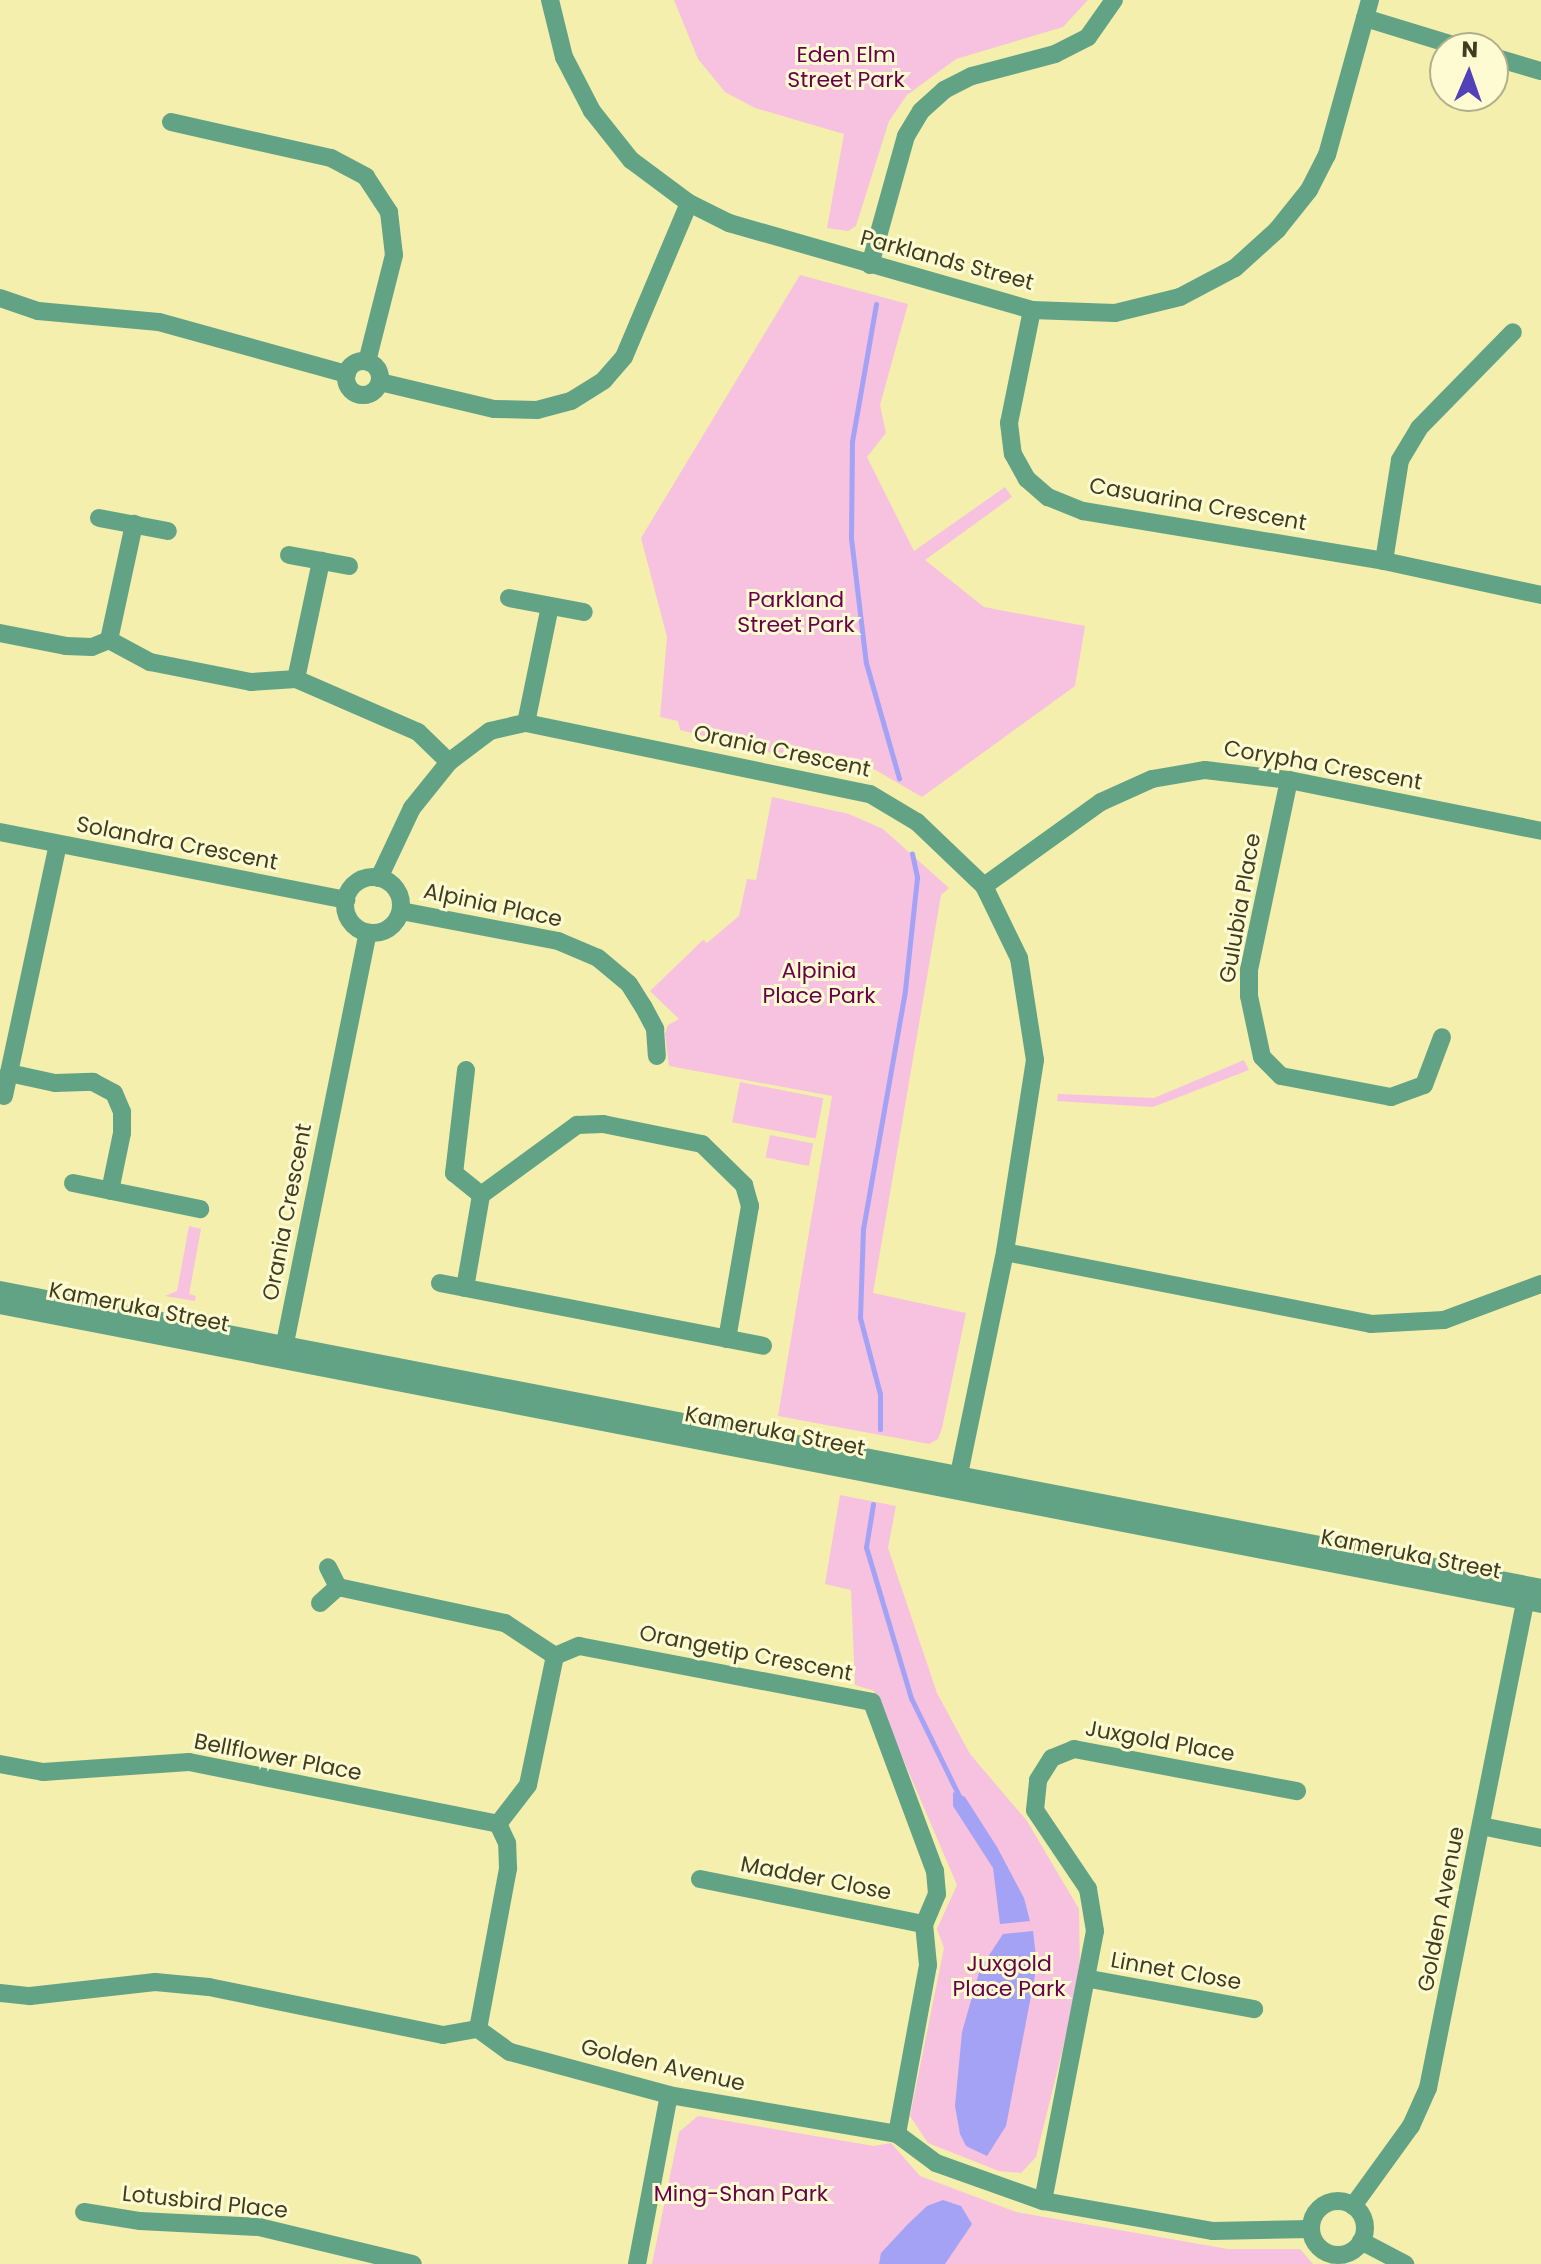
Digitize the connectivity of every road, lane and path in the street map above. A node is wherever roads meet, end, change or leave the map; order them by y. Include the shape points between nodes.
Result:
1 (550, 0) edge
2 (1114, 0) edge
3 (1367, 9) edge
4 (1429, 34) edge
5 (1509, 62) edge
6 (1541, 71) edge
7 (171, 122) dead end
8 (689, 203) junction
9 (870, 265) junction
10 (0, 298) edge
11 (1032, 310) junction
12 (1513, 332) dead end
13 (367, 362) junction
14 (347, 374) junction
15 (380, 382) junction
16 (99, 518) dead end
17 (134, 524) junction
18 (168, 531) dead end
19 (289, 555) dead end
20 (321, 561) junction
21 (1384, 561) junction
22 (349, 566) dead end
23 (1541, 595) edge
24 (509, 598) dead end
25 (550, 606) junction
26 (584, 612) dead end
27 (0, 633) edge
28 (109, 640) junction
29 (296, 679) junction
30 (526, 723) junction
31 (449, 762) junction
32 (1289, 780) junction
33 (1541, 831) edge
34 (0, 832) edge
35 (58, 844) junction
36 (379, 878) junction
37 (984, 886) junction
38 (346, 900) junction
39 (401, 911) junction
40 (368, 933) junction
41 (1442, 1037) dead end
42 (657, 1056) dead end
43 (466, 1070) dead end
44 (9, 1073) junction
45 (4, 1096) dead end
46 (73, 1183) dead end
47 (110, 1191) junction
48 (481, 1195) junction
49 (200, 1209) dead end
50 (1005, 1252) junction
51 (440, 1283) dead end
52 (465, 1288) junction
53 (1540, 1289) edge
54 (0, 1290) edge
55 (0, 1305) edge
56 (727, 1339) junction
57 (763, 1346) dead end
58 (283, 1352) junction
59 (957, 1483) junction
60 (328, 1567) dead end
61 (338, 1587) junction
62 (1541, 1588) edge
63 (1533, 1602) edge
64 (320, 1603) dead end
65 (555, 1656) junction
66 (0, 1764) edge
67 (1297, 1791) dead end
68 (498, 1824) junction
69 (1481, 1826) junction
70 (1541, 1838) edge
71 (700, 1879) dead end
72 (924, 1924) junction
73 (1090, 1979) junction
74 (0, 1993) edge
75 (1254, 2009) dead end
76 (478, 2029) junction
77 (669, 2095) junction
78 (897, 2134) junction
79 (1043, 2201) junction
80 (1353, 2206) junction
81 (84, 2212) dead end
82 (1311, 2229) junction
83 (1361, 2241) junction
84 (413, 2264) edge
85 (637, 2264) edge
86 (1405, 2264) edge

1 - 8 street, Parklands Street via 564,57 592,111 631,160
2 - 9 street via 1088,37 1055,54 972,76 944,90 921,111 906,136
3 - 4 street
3 - 11 street, Parklands Street via 1327,155 1309,190 1277,230 1235,268 1180,297 1115,313
5 - 6 street
7 - 13 street via 331,158 366,177 389,212 394,255
8 - 9 street, Parklands Street via 729,223
8 - 15 street via 624,357 604,380 571,401 537,410 494,409
9 - 11 street, Parklands Street
10 - 14 street via 38,311 159,322
11 - 21 street, Casuarina Crescent via 1009,423 1013,454 1027,479 1048,497 1083,511
12 - 21 street via 1419,428 1400,460
13 - 14 street via 352,365
13 - 15 street via 379,371
14 - 15 street via 350,389 359,394 374,391
16 - 17 street
17 - 18 street
17 - 28 street
19 - 20 street
20 - 22 street
20 - 29 street
21 - 23 street, Casuarina Crescent
24 - 25 street
25 - 26 street
25 - 30 street
27 - 28 street via 66,646 92,647
28 - 29 street via 150,662 251,682
29 - 31 street via 418,732
30 - 31 street, Orania Crescent via 490,731
30 - 37 street, Orania Crescent via 870,794 917,822
31 - 36 street, Orania Crescent via 412,808
32 - 33 street, Corypha Crescent
32 - 37 street, Corypha Crescent via 1205,770 1152,779 1101,802
32 - 41 street, Gulubia Place via 1249,970 1262,1057 1281,1076 1391,1097 1424,1085
34 - 35 street, Solandra Crescent
35 - 38 street, Solandra Crescent
35 - 44 street
36 - 38 street via 354,885
36 - 39 street via 399,893
37 - 50 street, Orania Crescent via 1019,958 1035,1060
38 - 40 street via 353,924
39 - 40 street via 393,926
39 - 42 street, Alpinia Place via 558,941 598,958 629,984 643,1006 655,1029
40 - 58 street, Orania Crescent
43 - 48 street via 454,1173
44 - 45 street
44 - 47 street via 55,1083 93,1082 114,1093 122,1112 122,1133
46 - 47 street
47 - 49 street
48 - 52 street
48 - 56 street via 577,1125 603,1124 702,1144 744,1185 750,1206
50 - 53 street via 1371,1324 1444,1320
50 - 59 street, Orania Crescent
51 - 52 street
52 - 56 street
54 - 58 street, Kameruka Street
55 - 58 street, Kameruka Street
56 - 57 street
58 - 59 street, Kameruka Street
59 - 62 street, Kameruka Street
59 - 63 street, Kameruka Street
60 - 61 street
61 - 64 street
61 - 65 street via 505,1623
63 - 69 street, Golden Avenue
65 - 68 street via 528,1785
65 - 72 street, Orangetip Crescent via 579,1646 872,1702 935,1871 937,1894
66 - 68 street, Bellflower Place via 43,1772 189,1762
67 - 73 street, Juxgold Place via 1096,1750 1074,1749 1052,1758 1038,1780 1035,1810 1088,1889 1095,1931
68 - 76 street via 507,1843 508,1868
69 - 70 street
69 - 80 street, Golden Avenue via 1428,2088 1411,2126
71 - 72 street, Madder Close
72 - 78 street, Orangetip Crescent via 928,1965
73 - 75 street, Linnet Close
73 - 79 street, Juxgold Place
74 - 76 street via 30,1996 155,1982 209,1987 443,2035
76 - 77 street, Golden Avenue via 510,2052
77 - 78 street, Golden Avenue
77 - 85 street
78 - 79 street, Golden Avenue via 936,2163
79 - 82 street, Golden Avenue via 1213,2231
80 - 82 street via 1329,2203 1316,2213
80 - 83 street via 1363,2218
81 - 84 street, Lotusbird Place via 140,2221 259,2227
82 - 83 street via 1317,2245 1331,2255 1349,2253
83 - 86 street

